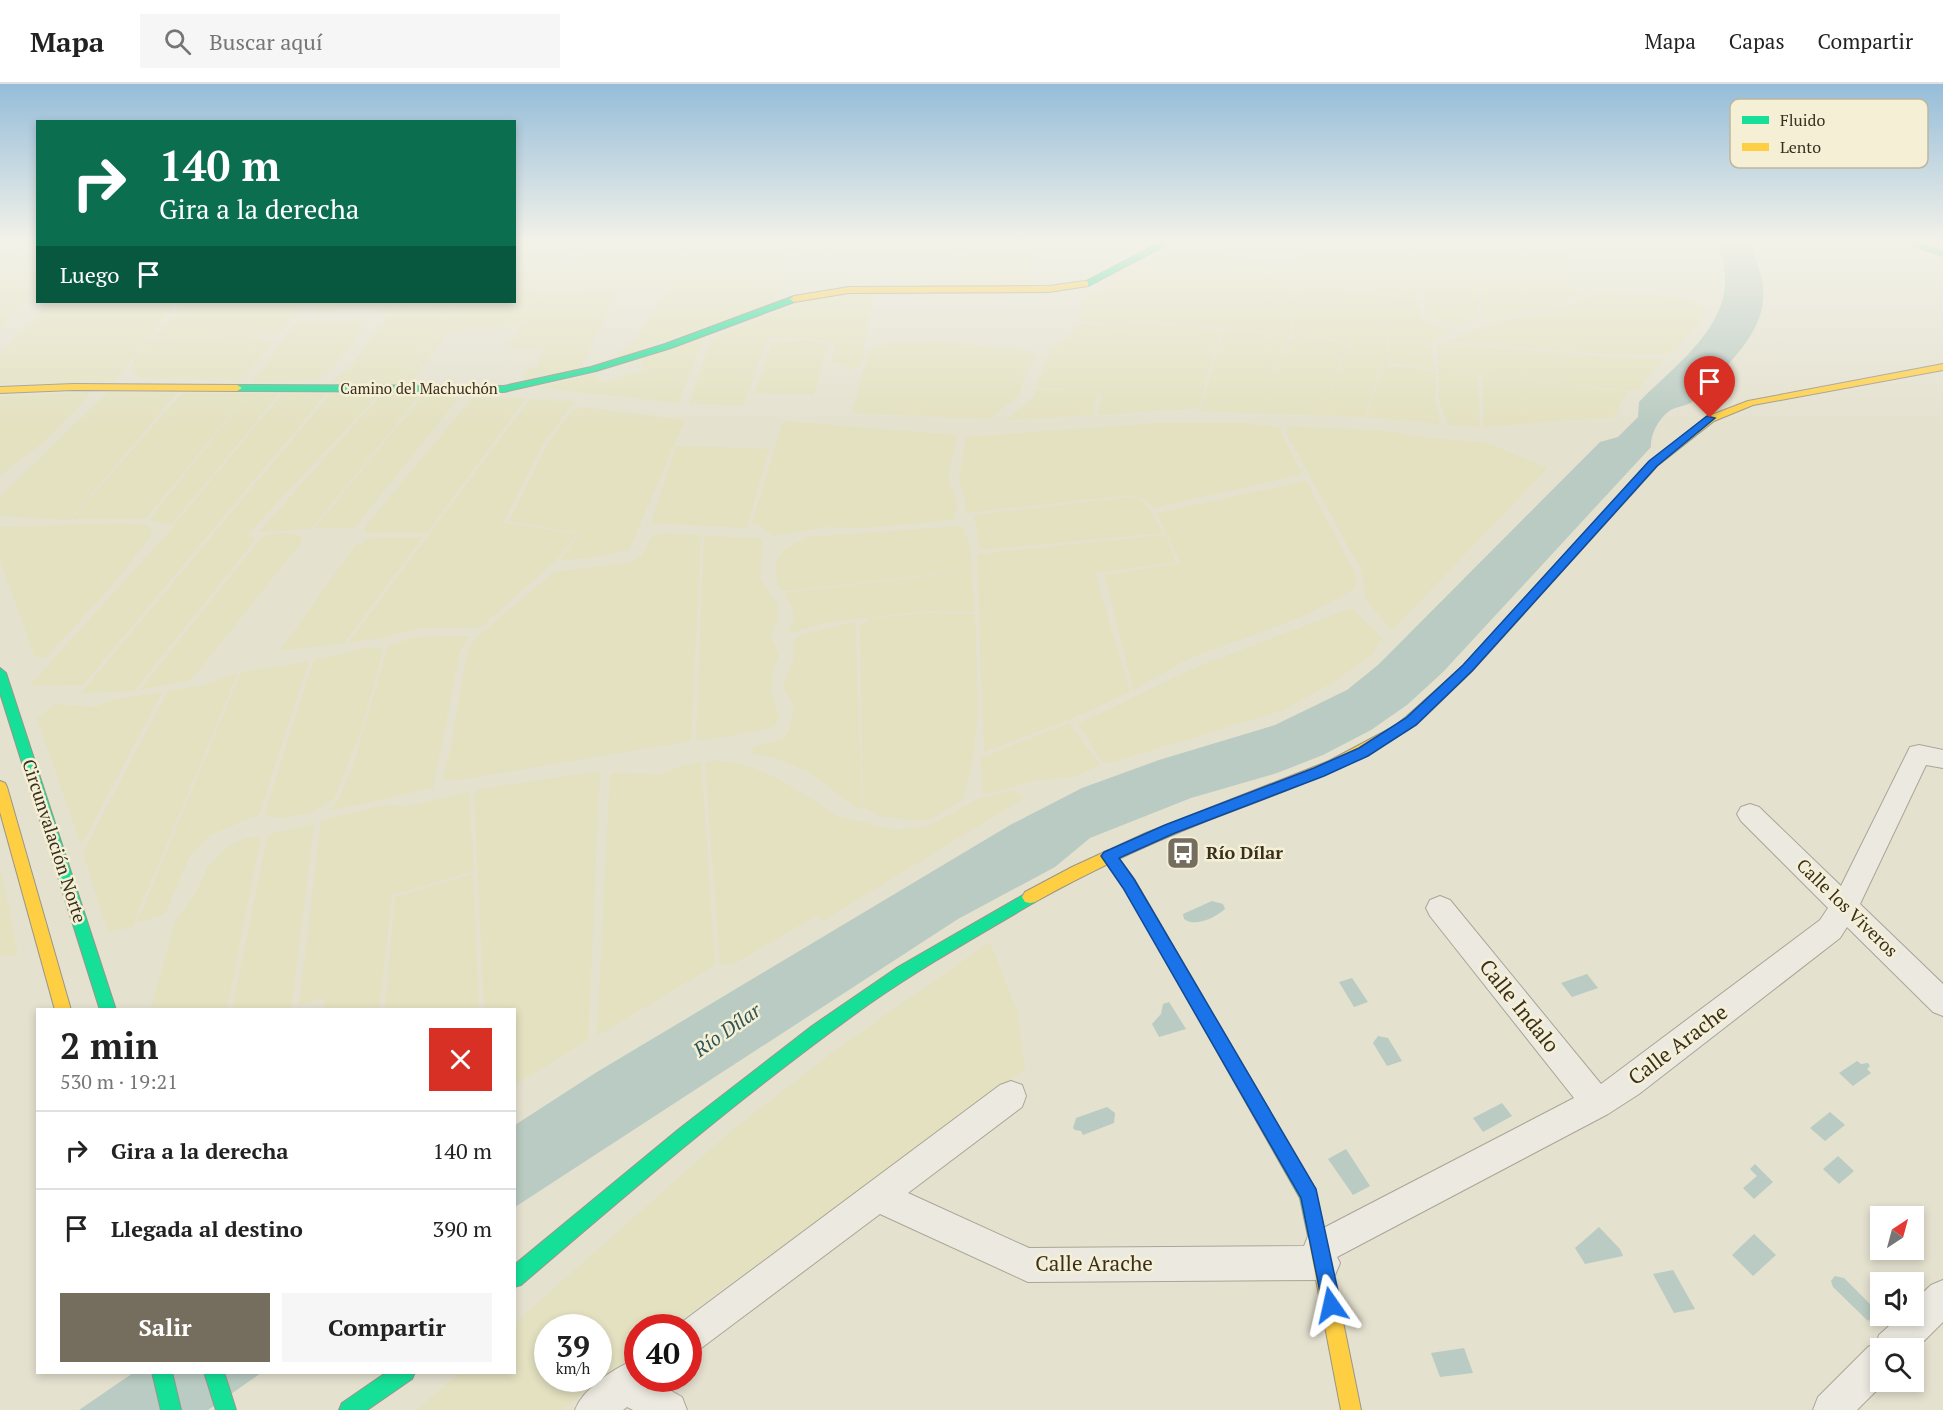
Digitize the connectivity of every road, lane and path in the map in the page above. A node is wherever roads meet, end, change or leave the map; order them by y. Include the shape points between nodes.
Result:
1 (786, 302) edge
2 (1943, 367) edge
3 (0, 390) edge
4 (0, 673) edge
5 (1943, 759) edge
6 (0, 787) edge
7 (1750, 814) dead end
8 (1109, 856) junction
9 (1845, 906) junction
10 (1440, 908) dead end
11 (1943, 1003) edge
12 (62, 1008) edge
13 (107, 1008) edge
14 (1011, 1096) dead end
15 (1597, 1103) junction
16 (885, 1192) junction
17 (1321, 1255) junction
18 (516, 1276) edge
19 (1943, 1297) edge
20 (702, 1327) edge
21 (1902, 1338) edge
22 (1870, 1371) edge
23 (162, 1374) edge
24 (215, 1374) edge
25 (403, 1374) edge
26 (404, 1374) edge
27 (624, 1386) edge
28 (646, 1392) edge
29 (224, 1405) edge
30 (171, 1410) edge
31 (349, 1410) edge
32 (375, 1410) edge
33 (594, 1410) edge
34 (669, 1410) edge
35 (1351, 1410) edge
36 (1831, 1410) edge

1 - 3 street, Camino del Machuchón via 668,346 593,369 504,389
2 - 8 street via 1751,403 1710,418 1653,464 1468,668 1411,721 1364,752
4 - 13 street, Circunvalación Norte
5 - 9 street, Calle Arache via 1919,754
6 - 12 street, Circunvalación Norte
7 - 9 street, Calle los Viveros
8 - 17 street via 1129,883 1309,1195
8 - 18 street via 1005,910 862,999 721,1104
9 - 11 street, Calle los Viveros
9 - 15 street, Calle Arache via 1830,929 1628,1084
10 - 15 street, Calle Indalo
14 - 16 street
15 - 17 street, Calle Arache
16 - 17 street, Calle Arache via 892,1202 1028,1265
16 - 20 street
17 - 35 street
19 - 21 street
22 - 36 street
23 - 30 street
24 - 29 street
25 - 31 street
26 - 32 street
27 - 33 street
28 - 34 street

